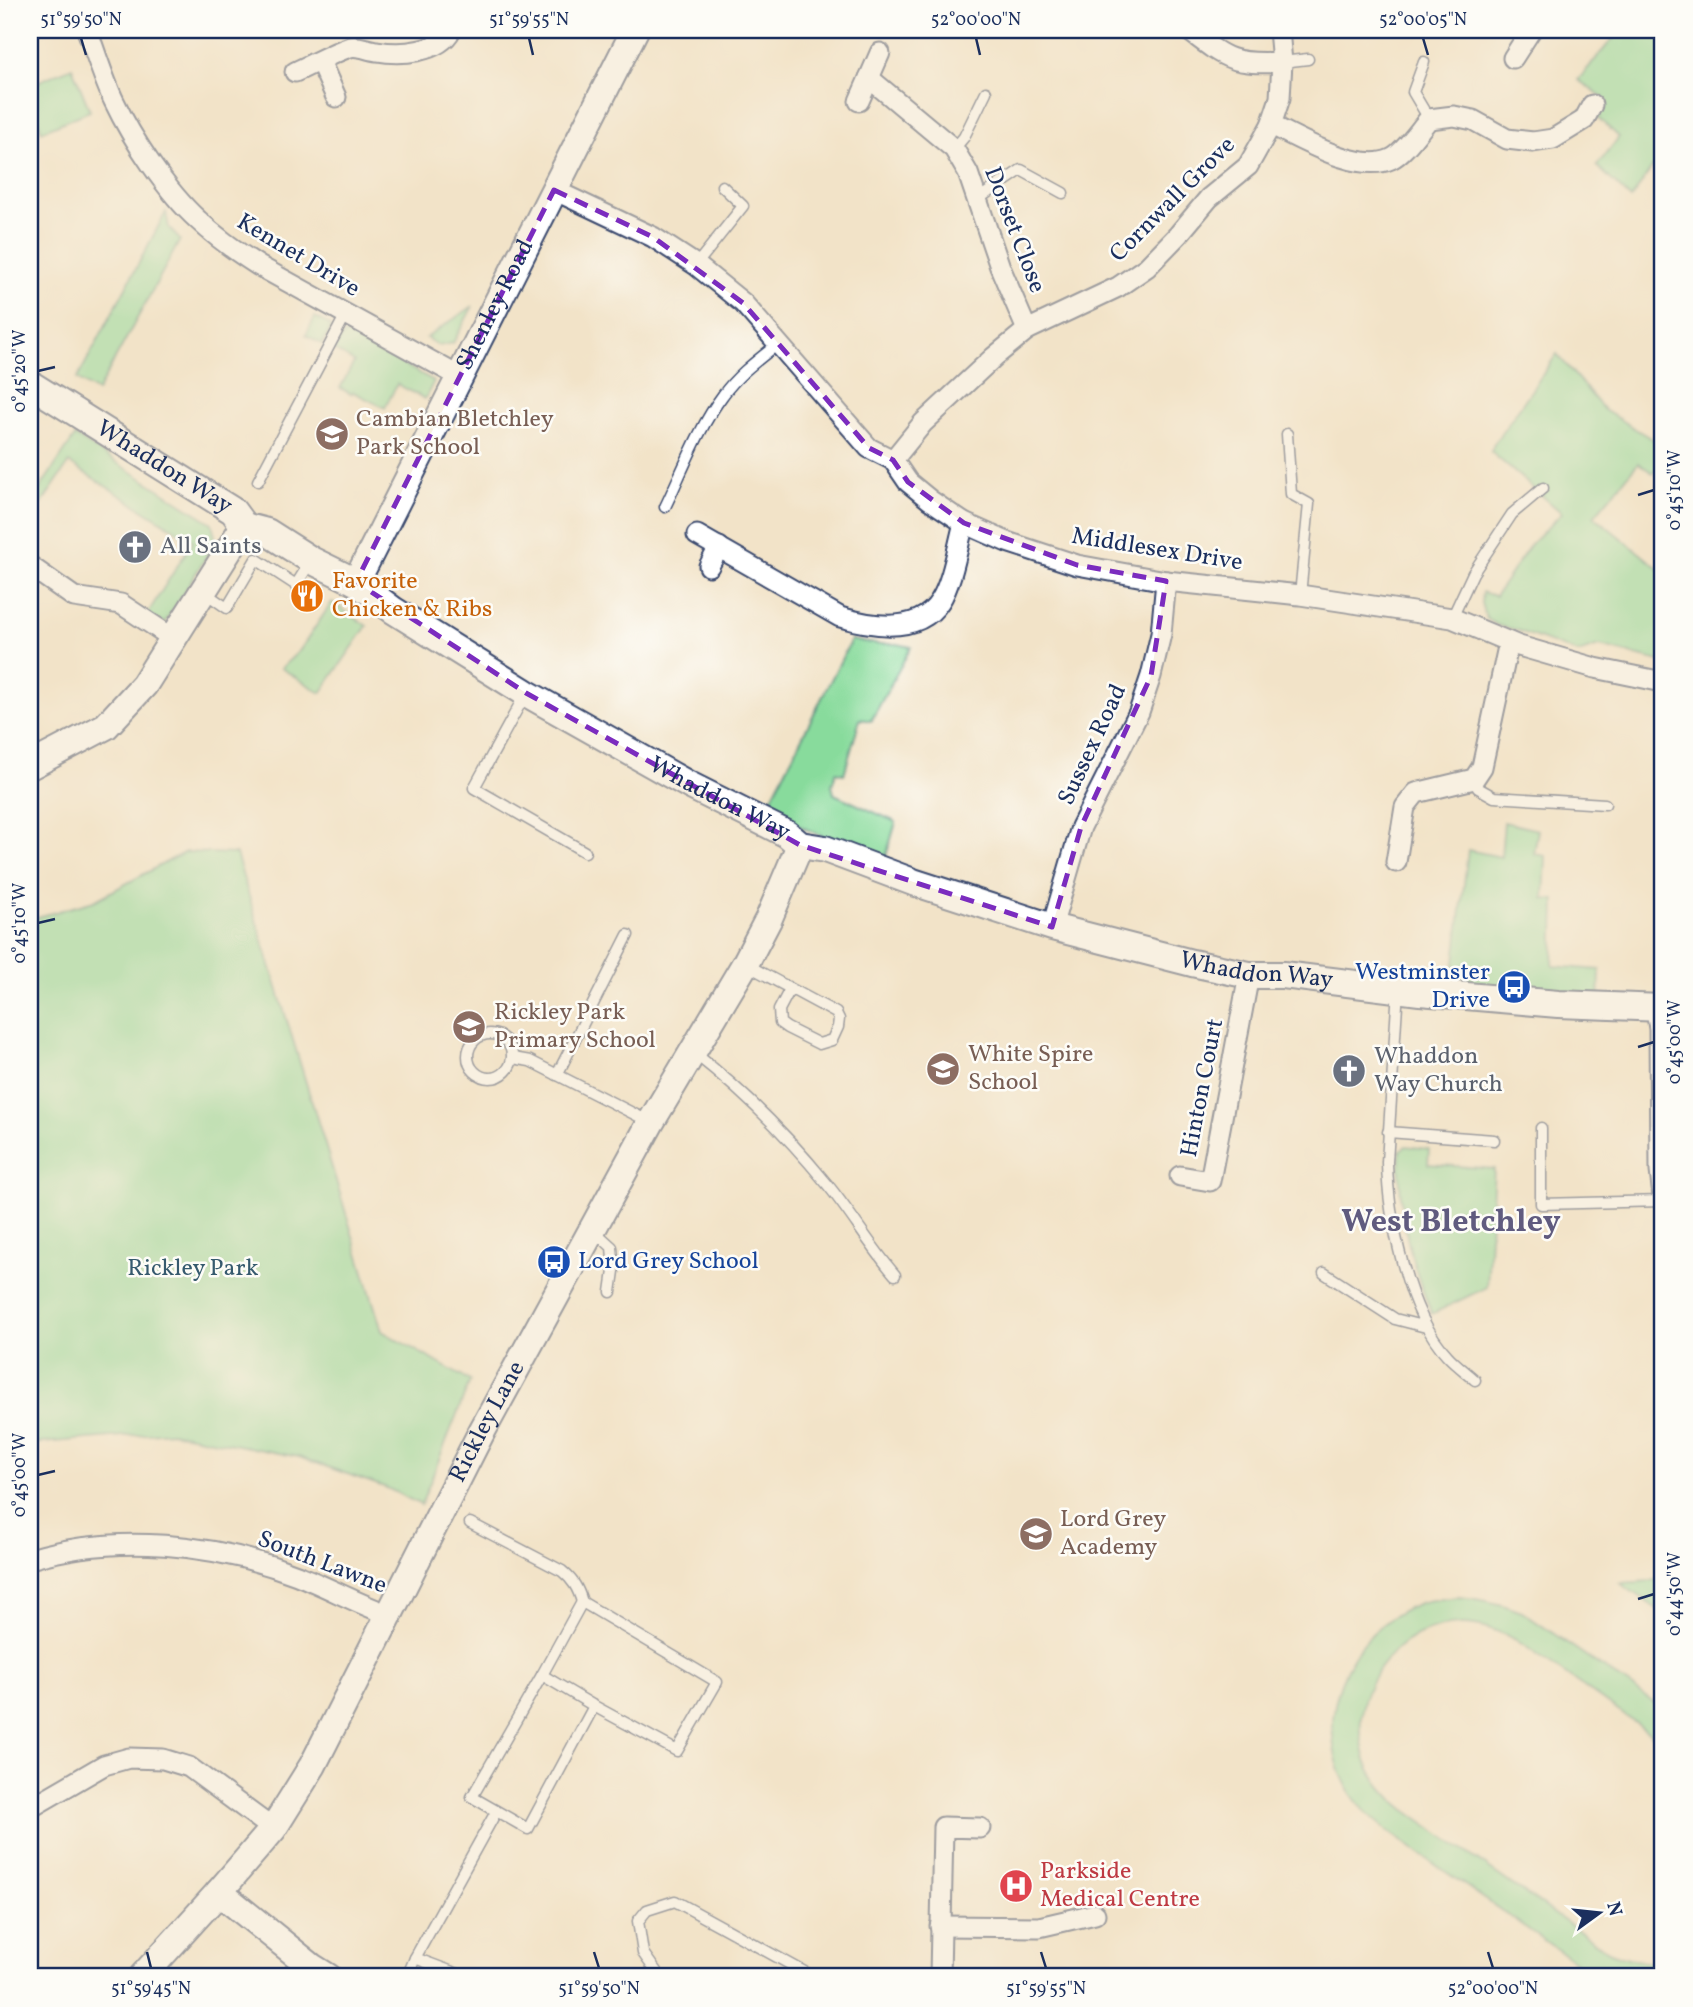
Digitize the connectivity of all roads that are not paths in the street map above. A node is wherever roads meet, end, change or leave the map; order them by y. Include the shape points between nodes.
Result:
1 (88, 30) edge
2 (451, 30) edge
3 (635, 30) edge
4 (1188, 30) edge
5 (1279, 30) edge
6 (1531, 30) edge
7 (880, 53) dead end
8 (1513, 58) dead end
9 (1308, 59) dead end
10 (320, 61) junction
11 (1282, 62) junction
12 (1424, 62) dead end
13 (295, 72) dead end
14 (869, 78) junction
15 (986, 92) dead end
16 (336, 97) dead end
17 (859, 101) dead end
18 (1592, 105) dead end
19 (1429, 119) junction
20 (1271, 125) junction
21 (954, 149) junction
22 (722, 186) dead end
23 (554, 190) junction
24 (1063, 193) dead end
25 (978, 199) junction
26 (696, 265) junction
27 (346, 314) junction
28 (1027, 330) junction
29 (779, 342) junction
30 (460, 377) junction
31 (30, 384) edge
32 (1287, 434) dead end
33 (893, 460) junction
34 (258, 481) dead end
35 (1543, 488) dead end
36 (665, 508) dead end
37 (964, 523) junction
38 (243, 526) junction
39 (697, 534) dead end
40 (719, 547) junction
41 (311, 560) junction
42 (30, 566) edge
43 (709, 566) dead end
44 (1166, 581) junction
45 (356, 582) junction
46 (204, 592) junction
47 (1300, 595) junction
48 (1451, 618) junction
49 (174, 639) junction
50 (1509, 642) junction
51 (1663, 682) edge
52 (526, 693) junction
53 (30, 766) edge
54 (1474, 779) junction
55 (1605, 804) dead end
56 (800, 845) junction
57 (585, 852) dead end
58 (1396, 862) dead end
59 (1052, 927) junction
60 (628, 935) dead end
61 (745, 964) junction
62 (1249, 975) junction
63 (790, 989) junction
64 (1398, 989) junction
65 (1660, 1008) edge
66 (692, 1052) junction
67 (513, 1058) junction
68 (557, 1075) junction
69 (651, 1122) junction
70 (1541, 1128) dead end
71 (1388, 1132) junction
72 (1494, 1140) dead end
73 (1180, 1176) dead end
74 (1663, 1199) edge
75 (592, 1229) junction
76 (1324, 1273) dead end
77 (895, 1275) dead end
78 (611, 1292) dead end
79 (1426, 1327) junction
80 (1475, 1380) dead end
81 (470, 1523) dead end
82 (30, 1559) edge
83 (582, 1602) junction
84 (390, 1615) junction
85 (542, 1675) junction
86 (594, 1706) junction
87 (30, 1808) edge
88 (496, 1812) junction
89 (980, 1828) dead end
90 (273, 1829) junction
91 (219, 1892) junction
92 (1095, 1914) dead end
93 (940, 1926) junction
94 (415, 1958) junction
95 (142, 1977) edge
96 (328, 1977) edge
97 (407, 1977) edge
98 (466, 1977) edge
99 (660, 1977) edge
100 (809, 1977) edge
101 (940, 1977) edge

1 - 27 street, Kennet Drive via 120,112 167,186 196,219 259,266
2 - 10 street via 429,47 405,53 353,46
3 - 23 street, Shenley Road
4 - 11 street via 1222,56 1240,62
5 - 11 street, Cornwall Grove
6 - 8 street
7 - 14 street
9 - 11 lane
10 - 13 street
10 - 16 street
11 - 20 street, Cornwall Grove via 1280,98
12 - 19 lane via 1413,92
14 - 17 street
14 - 21 street, Dorset Close
15 - 21 lane, Dorset Close
18 - 19 street via 1584,120 1553,139 1533,142 1507,139 1473,120 1454,116
19 - 20 street via 1391,159 1370,163 1345,159
20 - 28 street, Cornwall Grove via 1248,166 1209,198 1147,267 1118,288
21 - 25 street, Dorset Close
22 - 26 lane via 743,206
23 - 26 street, Middlesex Drive via 653,237
23 - 30 street, Shenley Road
24 - 25 lane via 1021,170
25 - 28 street, Dorset Close
26 - 29 street, Middlesex Drive via 743,303
27 - 30 street, Kennet Drive
27 - 34 lane
28 - 33 street, Cornwall Grove via 923,423
29 - 33 street, Middlesex Drive via 869,448
29 - 36 lane via 723,395
30 - 45 street, Shenley Road
31 - 38 street, Whaddon Way via 233,511
32 - 47 lane via 1291,494 1309,504
33 - 37 street, Middlesex Drive via 908,482
35 - 48 lane via 1512,514 1473,573
37 - 40 street via 939,604 927,614 895,626 840,617
37 - 44 street, Middlesex Drive via 1077,565
38 - 41 street, Whaddon Way via 267,532
38 - 46 street
39 - 40 street
40 - 43 street
41 - 45 street, Whaddon Way
41 - 46 lane via 296,585 256,559 228,608
42 - 49 street via 74,597 121,604
44 - 47 street, Middlesex Drive
44 - 59 street, Sussex Road via 1151,676 1139,712 1081,827
45 - 52 street, Whaddon Way
46 - 49 street
47 - 48 street, Middlesex Drive
48 - 50 street, Middlesex Drive
49 - 53 street via 144,685 106,726
50 - 51 street, Middlesex Drive via 1595,668
50 - 54 street via 1486,751
52 - 56 street, Whaddon Way
52 - 57 lane via 474,788
54 - 55 lane via 1478,788 1494,797
54 - 58 street via 1416,793 1405,807
56 - 59 street, Whaddon Way via 825,849
56 - 61 street, Rickley Lane
59 - 62 street, Whaddon Way
60 - 68 lane
61 - 63 lane
61 - 66 street, Rickley Lane
62 - 64 street, Whaddon Way
62 - 73 street, Hinton Court via 1210,1181
63 - 63 lane via 779,1010 780,1023 818,1044 832,1040 838,1027 836,1013
64 - 65 street, Whaddon Way
64 - 71 lane
65 - 74 street
66 - 69 street, Rickley Lane
66 - 77 lane via 761,1110 807,1160
67 - 67 lane via 503,1037 492,1033 480,1035 467,1055 477,1075 488,1079 500,1077
67 - 68 lane
68 - 69 lane
69 - 75 street, Rickley Lane
70 - 74 lane via 1541,1203
71 - 72 lane
71 - 79 lane via 1387,1188 1393,1222 1416,1307
75 - 78 lane via 612,1247
75 - 84 street, Rickley Lane via 481,1433
76 - 79 lane via 1395,1319
79 - 80 lane via 1446,1355
81 - 83 lane via 562,1571 573,1580
82 - 84 street, South Lawne via 102,1546 165,1545 232,1554 297,1575
83 - 85 lane
83 - 86 lane via 717,1682 677,1751
84 - 90 street, Rickley Lane via 313,1765
85 - 86 lane
85 - 88 lane via 472,1797
86 - 88 lane via 528,1829
87 - 90 street via 104,1765 129,1758 163,1759 189,1767
88 - 94 lane
89 - 93 street via 943,1827
90 - 91 street, Rickley Lane
91 - 95 street, Rickley Lane
91 - 96 street
92 - 93 street via 1039,1927
93 - 101 street
94 - 97 lane
94 - 98 lane
99 - 100 lane via 643,1953 638,1921 647,1910 675,1901

